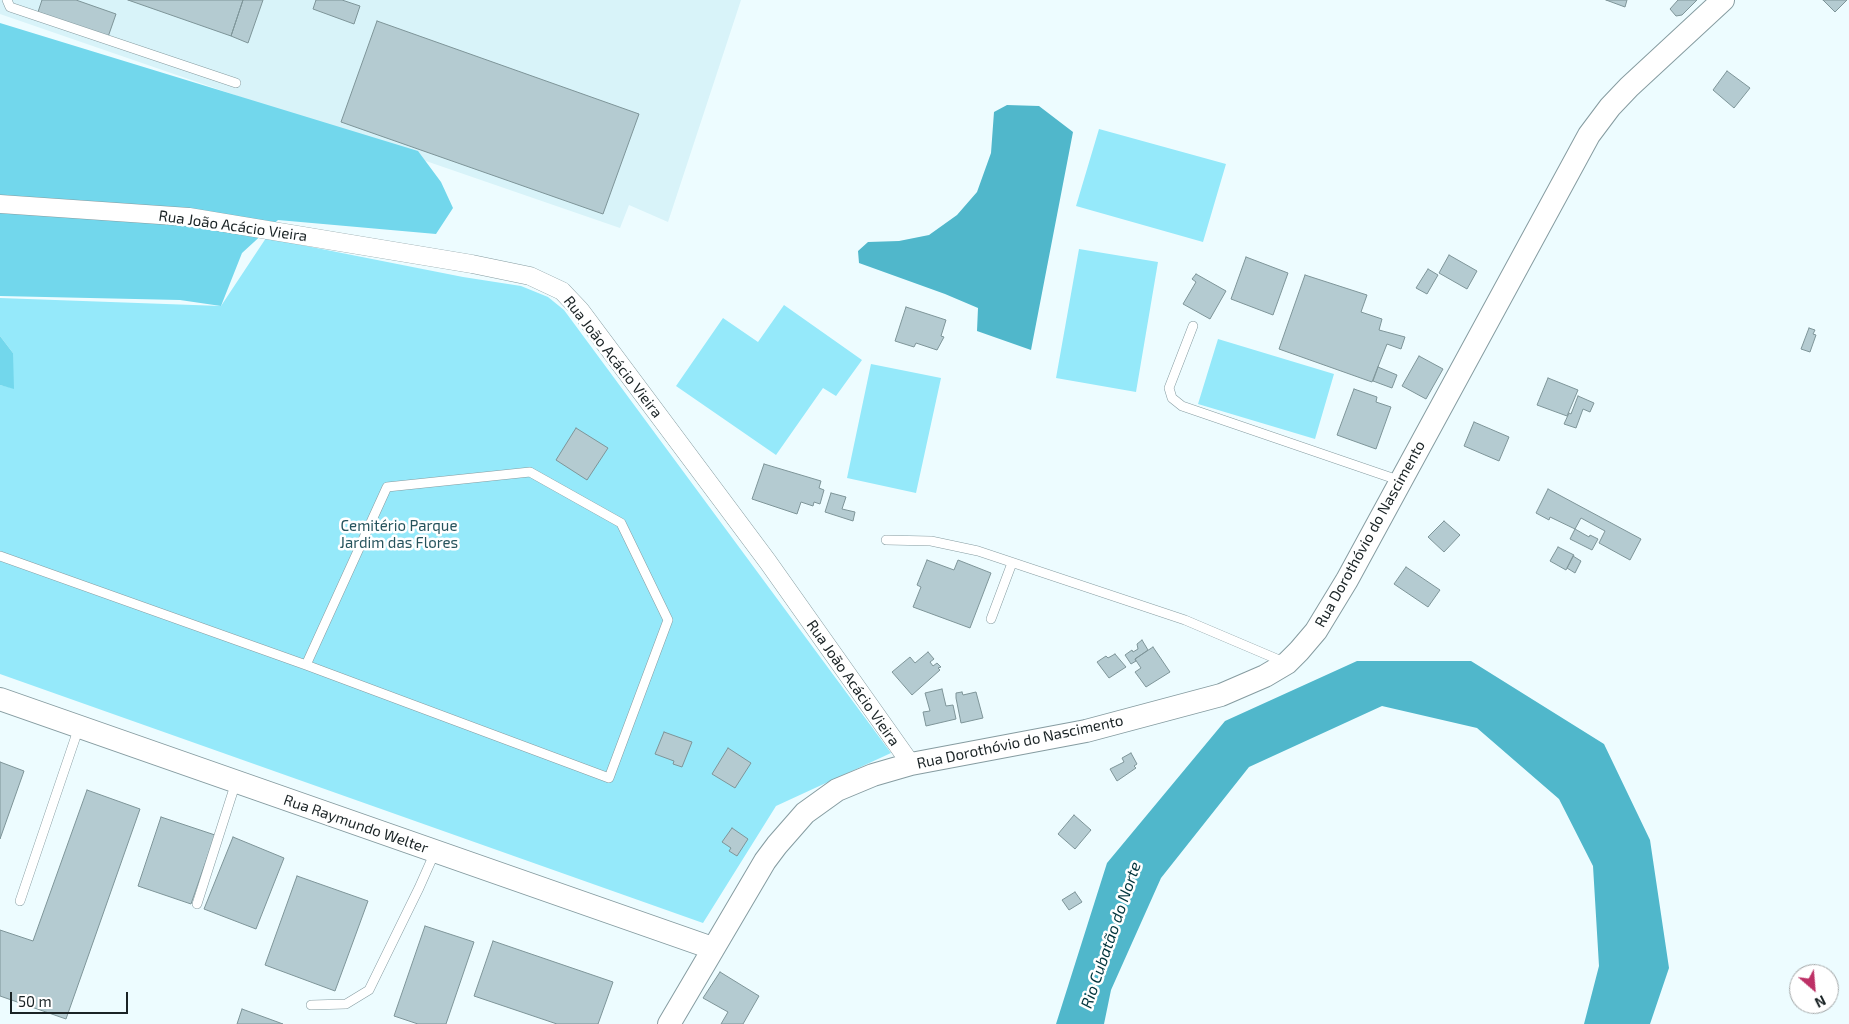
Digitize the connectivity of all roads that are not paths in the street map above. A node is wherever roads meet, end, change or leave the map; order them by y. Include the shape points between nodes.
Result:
1 (1723, 0) edge
2 (10, 2) edge
3 (236, 83) dead end
4 (0, 204) edge
5 (1193, 326) dead end
6 (1401, 481) junction
7 (886, 540) dead end
8 (0, 556) edge
9 (1012, 562) junction
10 (991, 619) dead end
11 (1287, 663) junction
12 (306, 665) junction
13 (0, 699) edge
14 (79, 727) junction
15 (911, 764) junction
16 (236, 782) junction
17 (435, 852) junction
18 (20, 901) dead end
19 (197, 904) dead end
20 (712, 948) junction
21 (312, 1005) dead end
22 (669, 1024) edge

1 - 6 street, Rua Dorothóvio do Nascimento via 1629,87 1589,135
2 - 3 lane
4 - 15 street, Rua João Acácio Vieira via 189,217 472,264 530,276 562,291 580,310 768,562
5 - 6 lane via 1170,388 1172,398 1182,406
6 - 11 street, Rua Dorothóvio do Nascimento via 1330,609
7 - 9 lane via 931,541
8 - 12 lane
9 - 10 lane
9 - 11 lane via 1185,620
11 - 15 street, Rua Dorothóvio do Nascimento via 1221,695 1086,731
12 - 12 lane via 387,487 530,472 621,523 668,620 609,778
13 - 14 street, Rua Raymundo Welter
14 - 16 street, Rua Raymundo Welter
14 - 18 lane
15 - 20 street, Rua Dorothóvio do Nascimento via 854,782 805,813 765,861
16 - 17 street, Rua Raymundo Welter
16 - 19 lane
17 - 20 street, Rua Raymundo Welter
17 - 21 lane via 369,990 346,1004
20 - 22 street, Rua Dorothóvio do Nascimento

